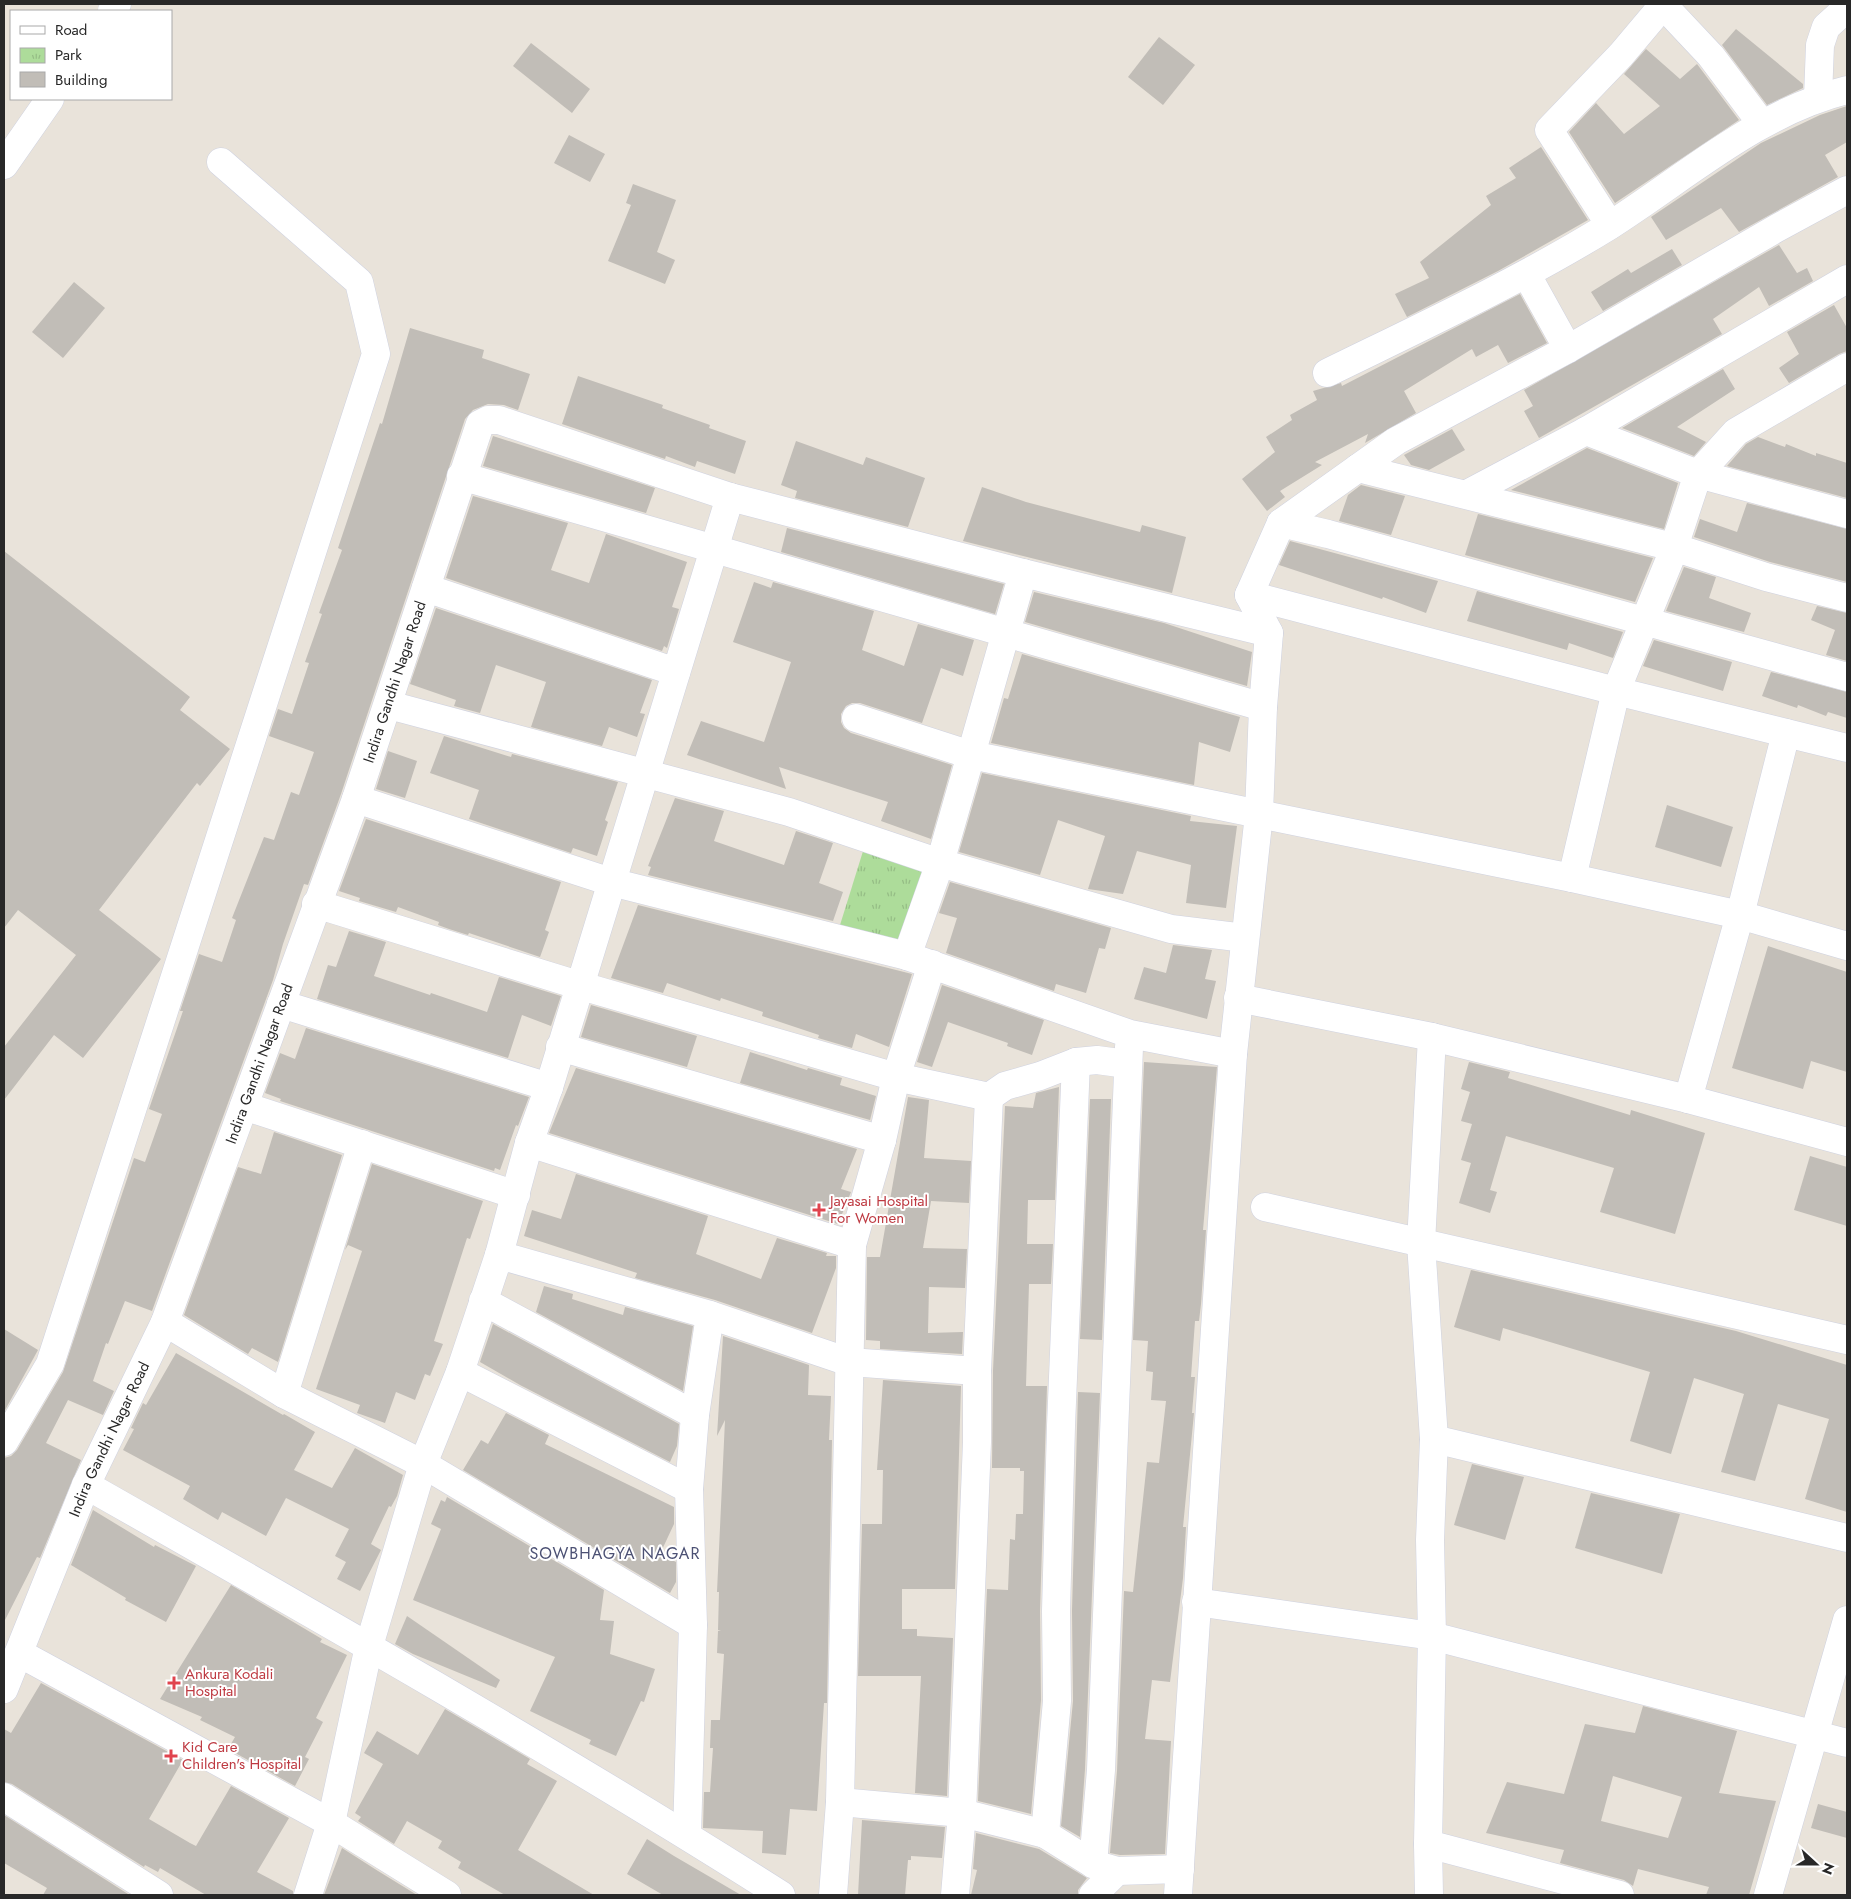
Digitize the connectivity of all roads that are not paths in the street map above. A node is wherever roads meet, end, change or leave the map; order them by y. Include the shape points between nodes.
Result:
1 (1663, 4) edge
2 (1847, 8) edge
3 (1847, 90) edge
4 (1818, 97) junction
5 (49, 100) edge
6 (1762, 124) junction
7 (221, 162) dead end
8 (4, 164) edge
9 (1847, 190) edge
10 (1610, 225) junction
11 (1527, 275) junction
12 (1847, 279) edge
13 (1568, 348) junction
14 (1847, 367) edge
15 (1327, 373) dead end
16 (1586, 431) junction
17 (1358, 468) junction
18 (1698, 474) junction
19 (461, 476) junction
20 (1467, 494) junction
21 (730, 497) junction
22 (1847, 514) edge
23 (1281, 523) junction
24 (1673, 547) junction
25 (714, 550) junction
26 (1024, 573) junction
27 (426, 588) junction
28 (1249, 594) junction
29 (1847, 598) edge
30 (1646, 621) junction
31 (1269, 633) junction
32 (1006, 634) junction
33 (676, 672) junction
34 (1847, 677) edge
35 (1616, 691) junction
36 (388, 705) junction
37 (1263, 707) junction
38 (856, 718) dead end
39 (1786, 733) junction
40 (1847, 748) edge
41 (970, 755) junction
42 (644, 774) junction
43 (356, 799) junction
44 (1259, 814) junction
45 (940, 863) junction
46 (1572, 878) junction
47 (611, 882) junction
48 (316, 904) junction
49 (1740, 915) junction
50 (1245, 938) junction
51 (1847, 946) edge
52 (919, 960) junction
53 (578, 986) junction
54 (1238, 998) junction
55 (281, 1004) junction
56 (1130, 1034) junction
57 (1432, 1038) junction
58 (560, 1047) junction
59 (1233, 1054) junction
60 (1076, 1062) junction
61 (1127, 1064) junction
62 (896, 1076) junction
63 (549, 1087) junction
64 (989, 1097) junction
65 (1688, 1099) junction
66 (244, 1106) junction
67 (882, 1140) junction
68 (1847, 1142) edge
69 (529, 1143) junction
70 (362, 1144) junction
71 (516, 1195) junction
72 (1266, 1207) dead end
73 (1421, 1243) junction
74 (852, 1245) junction
75 (499, 1255) junction
76 (483, 1301) junction
77 (710, 1316) junction
78 (164, 1322) junction
79 (1847, 1340) edge
80 (849, 1362) junction
81 (977, 1370) junction
82 (460, 1372) junction
83 (284, 1394) junction
84 (695, 1416) junction
85 (1434, 1438) junction
86 (4, 1442) edge
87 (423, 1464) junction
88 (86, 1485) junction
89 (688, 1490) junction
90 (1847, 1538) edge
91 (1196, 1602) junction
92 (1847, 1620) edge
93 (693, 1625) junction
94 (1432, 1636) junction
95 (369, 1646) junction
96 (19, 1653) junction
97 (4, 1688) edge
98 (1814, 1736) junction
99 (1847, 1743) edge
100 (4, 1797) edge
101 (840, 1802) junction
102 (962, 1813) junction
103 (331, 1823) junction
104 (1045, 1834) junction
105 (687, 1835) junction
106 (1428, 1844) junction
107 (1105, 1868) junction
108 (1179, 1882) edge
109 (159, 1895) edge
110 (308, 1895) edge
111 (447, 1895) edge
112 (781, 1895) edge
113 (832, 1895) edge
114 (954, 1895) edge
115 (1093, 1895) edge
116 (1429, 1895) edge
117 (1620, 1895) edge
118 (1768, 1895) edge

1 - 6 street via 1711,56
1 - 10 street via 1621,55 1549,130
2 - 4 street via 1826,28 1820,45
3 - 4 street
4 - 6 street
5 - 8 street
6 - 10 street
7 - 86 street via 359,282 376,354 50,1364
9 - 13 street
10 - 11 street
11 - 13 street
11 - 15 street
12 - 16 street
13 - 17 street via 1396,441
14 - 18 street via 1736,432
16 - 18 street
16 - 20 street
17 - 20 street
17 - 23 street
18 - 22 street
18 - 24 street
19 - 21 street, Indira Gandhi Nagar Road via 480,424 500,420
19 - 25 street
19 - 27 street, Indira Gandhi Nagar Road
20 - 24 street
21 - 25 street
21 - 26 street
23 - 28 street
23 - 30 street
24 - 29 street via 1766,577
24 - 30 street
25 - 32 street
25 - 33 street
26 - 31 street
26 - 32 street
27 - 33 street
27 - 36 street, Indira Gandhi Nagar Road
28 - 31 street
28 - 35 street
30 - 34 street
30 - 35 street
31 - 37 street
32 - 37 street
32 - 41 street
33 - 42 street
35 - 39 street
35 - 46 street
36 - 42 street
36 - 43 street, Indira Gandhi Nagar Road
37 - 44 street
38 - 41 street
39 - 40 street
39 - 49 street
41 - 44 street
41 - 45 street
42 - 45 street via 789,812
42 - 47 street
43 - 47 street
43 - 48 street, Indira Gandhi Nagar Road
44 - 46 street
44 - 50 street
45 - 50 street via 1172,929
45 - 52 street
46 - 49 street
47 - 52 street
47 - 53 street
48 - 53 street
48 - 55 street, Indira Gandhi Nagar Road
49 - 51 street
49 - 65 street
50 - 54 street
52 - 56 street
52 - 62 street
53 - 58 street
53 - 62 street
54 - 57 street
54 - 59 street
55 - 63 street
55 - 66 street, Indira Gandhi Nagar Road
56 - 59 street
56 - 61 street
57 - 65 street
57 - 73 street
58 - 63 street
58 - 67 street
59 - 91 street
60 - 61 street via 1097,1060
60 - 64 street via 1005,1086
60 - 104 street via 1060,1446 1057,1701
61 - 107 street via 1101,1770
62 - 64 street
62 - 67 street
63 - 69 street
64 - 81 street
65 - 68 street
66 - 70 street
66 - 78 street, Indira Gandhi Nagar Road
67 - 74 street
69 - 71 street
69 - 74 street
70 - 71 street
70 - 83 street
71 - 75 street
72 - 73 street
73 - 79 street
73 - 85 street
74 - 80 street
75 - 76 street
75 - 77 street
76 - 82 street
76 - 84 street
77 - 80 street
77 - 84 street
78 - 83 street
78 - 88 street, Indira Gandhi Nagar Road
80 - 81 street
80 - 101 street
81 - 102 street
82 - 87 street
82 - 89 street
83 - 87 street
84 - 89 street
85 - 90 street
85 - 94 street via 1430,1540
87 - 93 street
87 - 95 street
88 - 95 street
88 - 96 street, Indira Gandhi Nagar Road
89 - 93 street
91 - 94 street
91 - 108 street
92 - 98 street
93 - 105 street
94 - 98 street
94 - 106 street
95 - 103 street
95 - 105 street
96 - 97 street, Indira Gandhi Nagar Road
96 - 103 street
98 - 99 street
98 - 118 street
100 - 109 street
101 - 102 street
101 - 113 street
102 - 104 street
102 - 114 street
103 - 110 street
103 - 111 street
104 - 107 street
105 - 112 street
106 - 116 street
106 - 117 street
107 - 108 street
107 - 115 street

